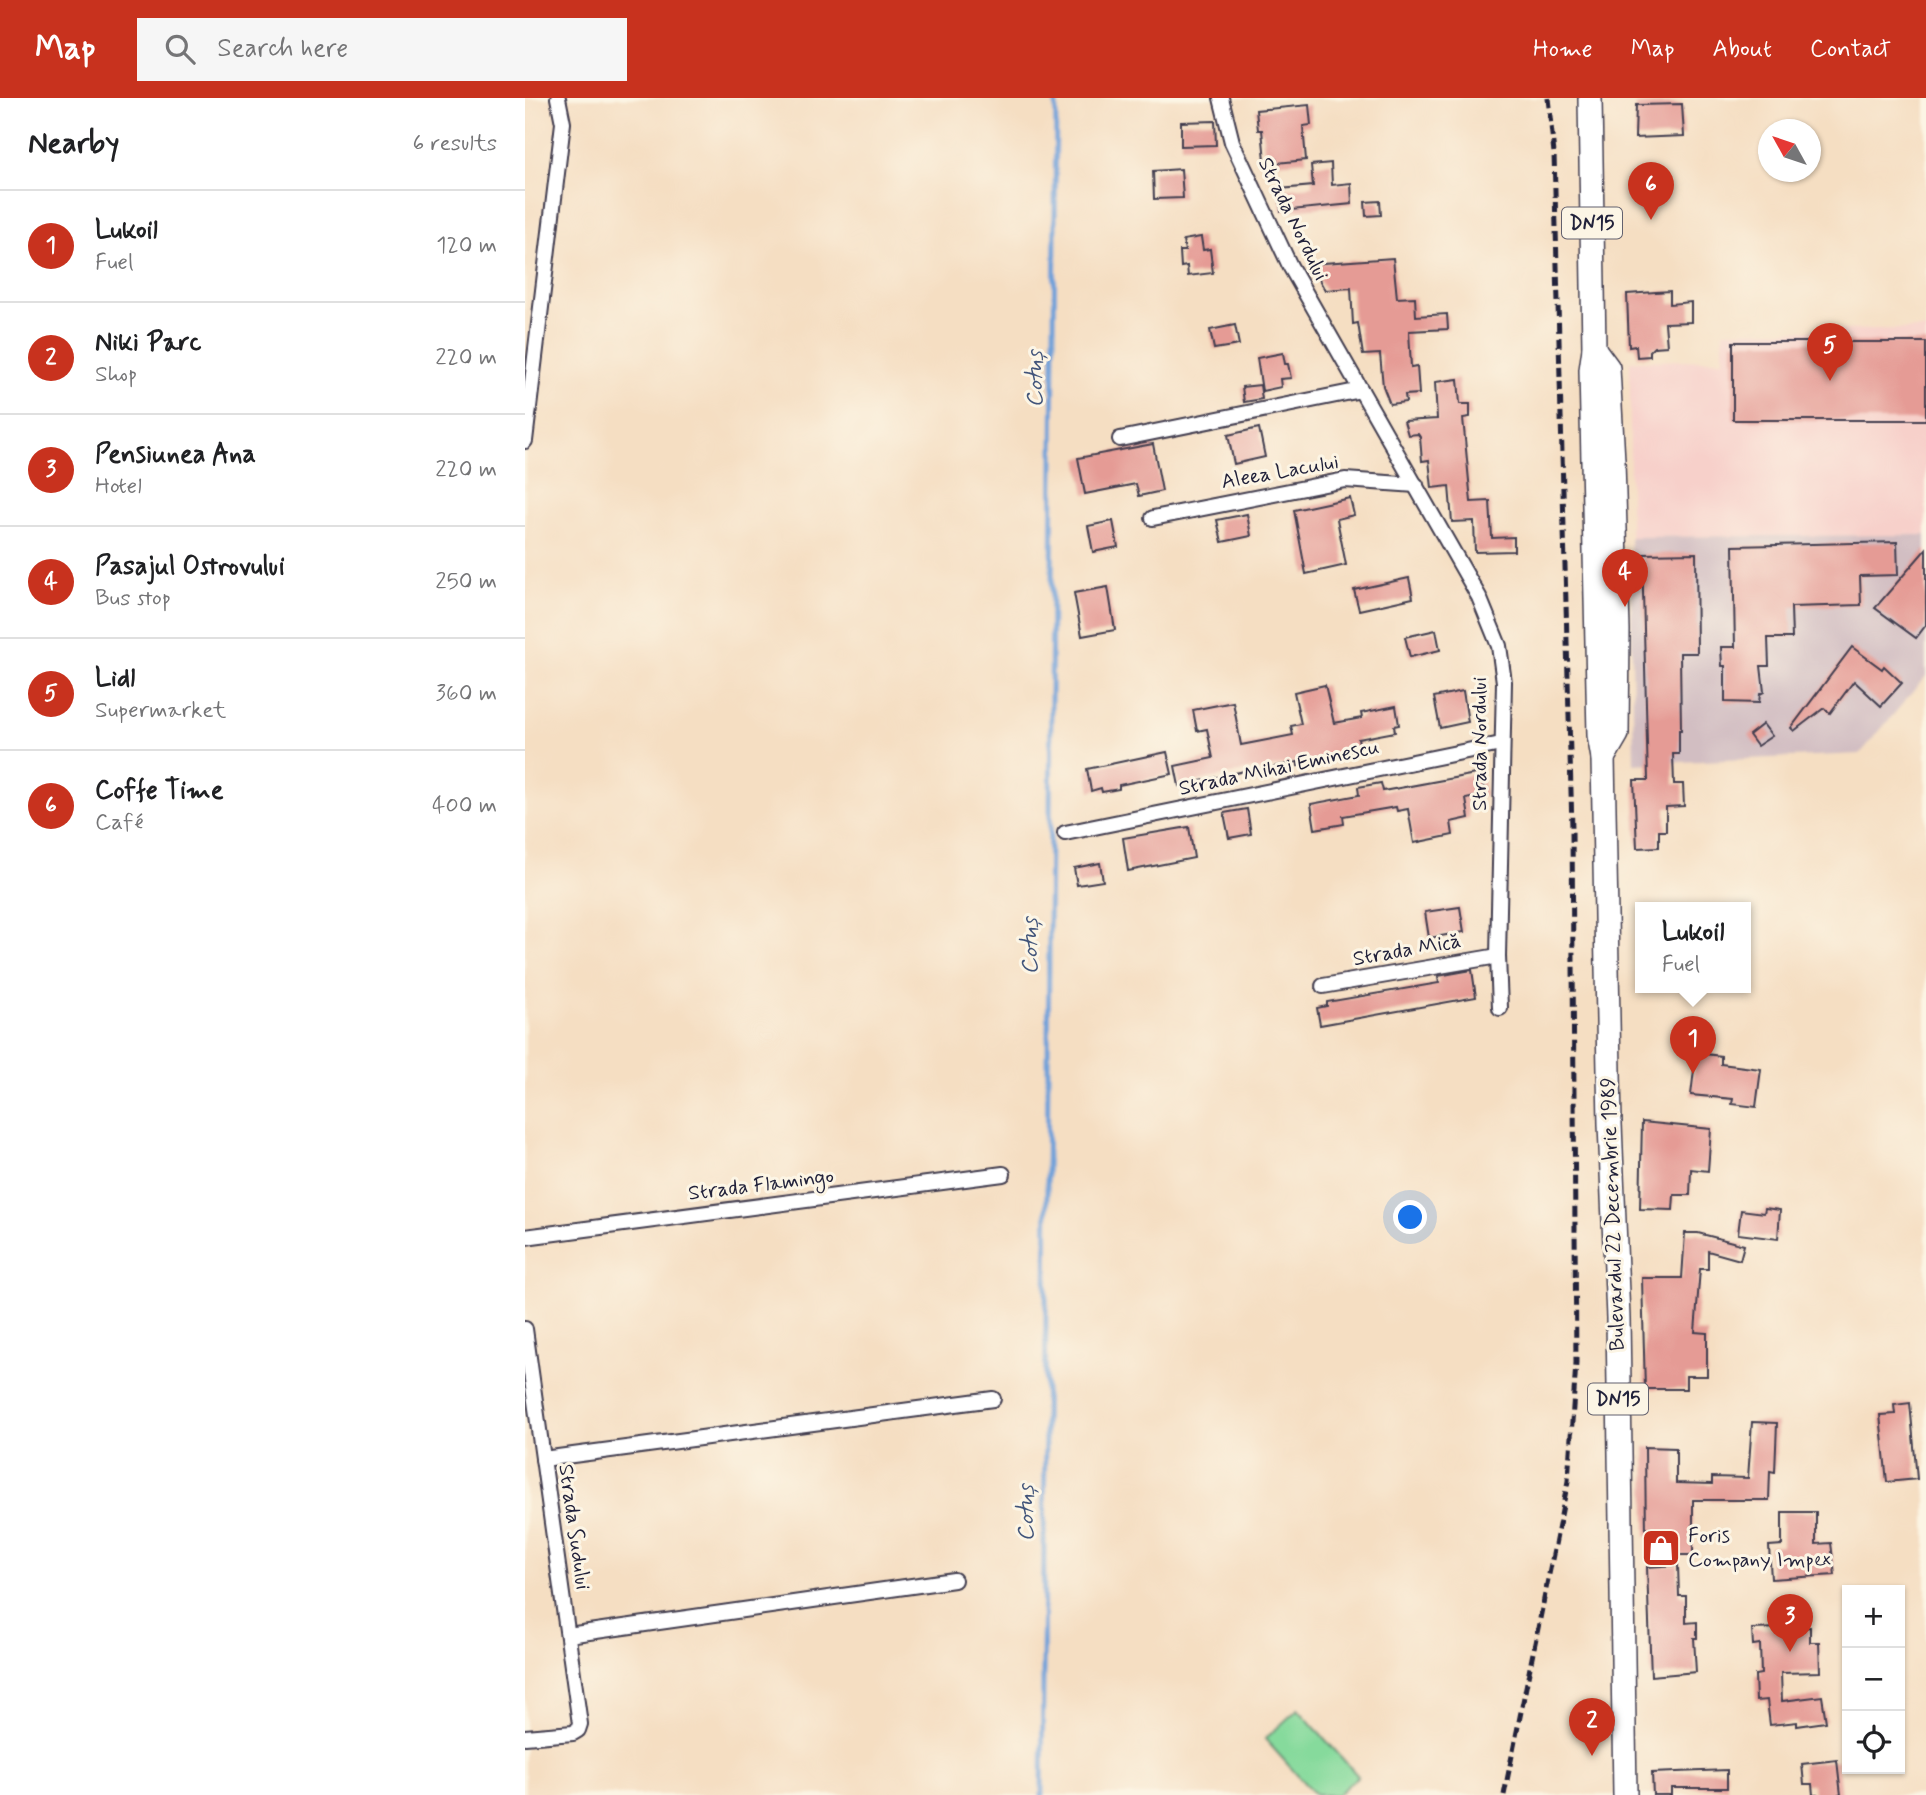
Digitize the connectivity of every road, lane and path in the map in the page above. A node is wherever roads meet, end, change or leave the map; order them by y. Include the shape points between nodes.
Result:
1 (558, 98) edge
2 (1221, 98) edge
3 (1590, 98) edge
4 (1361, 390) junction
5 (1120, 439) dead end
6 (525, 441) edge
7 (1416, 485) junction
8 (1153, 518) dead end
9 (1501, 744) junction
10 (1065, 833) dead end
11 (1498, 956) junction
12 (1323, 986) dead end
13 (1500, 1008) dead end
14 (1003, 1174) dead end
15 (525, 1237) edge
16 (525, 1329) edge
17 (993, 1399) dead end
18 (543, 1459) junction
19 (954, 1580) dead end
20 (568, 1635) junction
21 (525, 1737) edge
22 (1625, 1795) edge

1 - 6 street via 563,123
2 - 4 street, Strada Nordului via 1232,142 1290,266
3 - 22 main road, Bulevardul 22 Decembrie 1989 / DN15 via 1592,421 1618,1318
4 - 5 street
4 - 7 street, Strada Nordului
7 - 8 street, Aleea Lacului via 1345,480
7 - 9 street, Strada Nordului via 1479,597 1499,646 1504,682
9 - 10 street, Strada Mihai Eminescu
9 - 11 street, Strada Nordului
11 - 12 street, Strada Mică
11 - 13 street, Strada Nordului
14 - 15 street, Strada Flamingo
16 - 18 street, Strada Sudului
17 - 18 street
18 - 20 street, Strada Sudului
19 - 20 street
20 - 21 street, Strada Sudului via 578,1730

